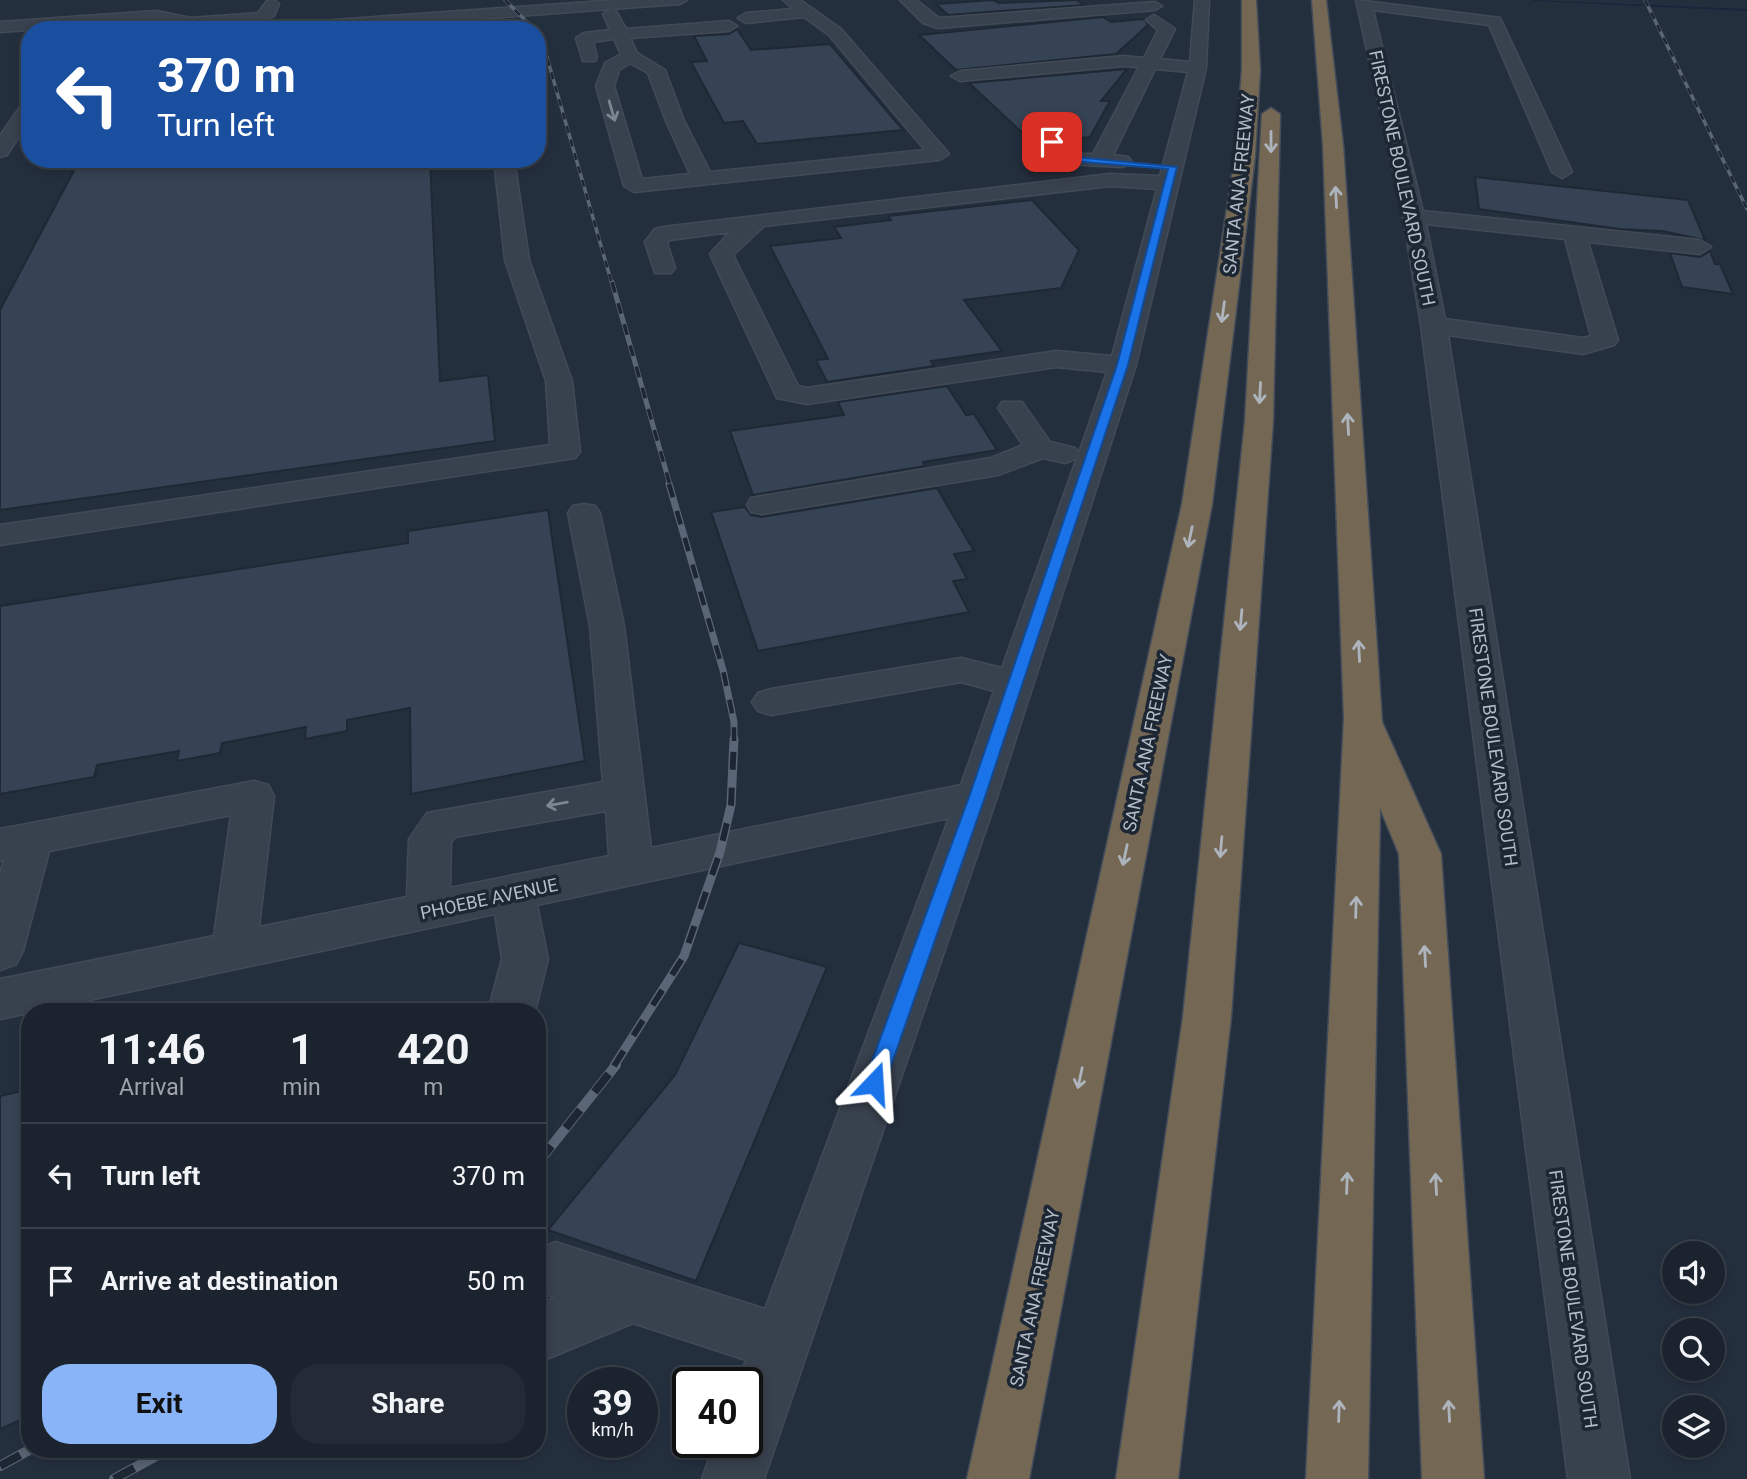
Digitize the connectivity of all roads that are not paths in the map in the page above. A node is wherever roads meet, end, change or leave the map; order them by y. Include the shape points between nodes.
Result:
1 (680, 0) edge
2 (790, 0) edge
3 (907, 0) edge
4 (1147, 0) edge
5 (1249, 0) edge
6 (1268, 0) edge
7 (657, 1) edge
8 (1320, 2) edge
9 (1363, 2) edge
10 (272, 4) dead end
11 (607, 5) junction
12 (1106, 5) edge
13 (1202, 11) edge
14 (808, 12) junction
15 (746, 18) dead end
16 (78, 21) edge
17 (185, 21) edge
18 (231, 21) edge
19 (492, 21) edge
20 (21, 25) edge
21 (0, 26) edge
22 (729, 26) dead end
23 (662, 31) junction
24 (620, 34) junction
25 (673, 51) dead end
26 (630, 56) junction
27 (589, 57) dead end
28 (1149, 63) junction
29 (1198, 68) junction
30 (960, 76) dead end
31 (21, 120) edge
32 (1052, 142) dead end
33 (0, 151) edge
34 (1100, 160) junction
35 (505, 168) edge
36 (1562, 172) dead end
37 (1171, 175) junction
38 (703, 179) junction
39 (1413, 216) junction
40 (752, 223) junction
41 (1574, 232) junction
42 (1700, 247) dead end
43 (663, 268) dead end
44 (1434, 325) junction
45 (1123, 365) junction
46 (1012, 408) dead end
47 (1040, 449) junction
48 (1091, 458) junction
49 (762, 505) dead end
50 (584, 513) dead end
51 (0, 535) edge
52 (1015, 684) junction
53 (771, 702) dead end
54 (1363, 719) junction
55 (624, 793) junction
56 (977, 797) junction
57 (15, 842) edge
58 (632, 870) junction
59 (513, 894) junction
60 (428, 911) junction
61 (0, 951) edge
62 (234, 951) junction
63 (0, 999) edge
64 (513, 1003) edge
65 (555, 1270) dead end
66 (634, 1295) junction
67 (546, 1330) edge
68 (782, 1343) junction
69 (763, 1396) edge
70 (741, 1458) edge
71 (733, 1479) edge
72 (998, 1479) edge
73 (1147, 1479) edge
74 (1337, 1479) edge
75 (1453, 1479) edge
76 (1598, 1479) edge

1 - 7 street
2 - 14 street
3 - 12 street via 928,20 938,23
4 - 12 street via 1155,6
5 -> 72 highway, SANTA ANA FREEWAY via 1251,70 1245,156 1197,504
6 -> 73 highway via 1272,152 1259,421 1206,1017
7 - 11 street
54 -> 8 highway via 1333,145
9 - 36 street via 1495,21
9 - 39 street, FIRESTONE BOULEVARD SOUTH
10 - 18 street via 269,13 261,17
11 - 19 street
11 - 24 street
13 - 28 street via 1148,21 1167,29
13 - 29 street
14 - 15 street
14 - 38 street via 835,32 939,154
16 - 17 street via 156,16
20 - 21 street
22 - 23 street
23 - 24 street
23 - 25 street
24 - 26 street
24 - 27 street via 584,38
26 - 38 street via 656,70
26 -> 38 street via 611,67 605,86 634,186
28 - 29 street
28 - 30 street via 1124,61
28 - 34 street
29 - 37 street
31 - 33 street
32 - 34 street via 1068,157
34 - 37 street
35 - 51 street via 517,261 559,381 565,452
37 - 40 street
37 - 45 street
39 - 41 street
39 - 44 street, FIRESTONE BOULEVARD SOUTH
40 - 43 street via 663,234 656,242
40 - 45 street via 721,254 787,392 807,396 1056,359
41 - 42 street
41 - 44 street via 1605,340 1583,345
44 - 76 street, FIRESTONE BOULEVARD SOUTH
45 - 48 street
46 - 47 street
47 - 48 street
47 - 49 street via 998,466
48 - 52 street
50 - 55 street via 607,626
52 - 53 street via 961,670
52 - 56 street
74 -> 54 highway
75 -> 54 highway via 1420,854
55 - 58 street
55 -> 60 street via 442,824 430,839
56 - 58 street, PHOEBE AVENUE
56 - 68 street
57 - 61 street
57 - 62 street via 254,796
58 - 59 street, PHOEBE AVENUE
59 - 60 street, PHOEBE AVENUE
59 - 64 street via 525,959
60 - 62 street, PHOEBE AVENUE
62 - 63 street, PHOEBE AVENUE
65 - 66 street
66 - 67 street
66 - 68 street
68 - 69 street
70 - 71 street

